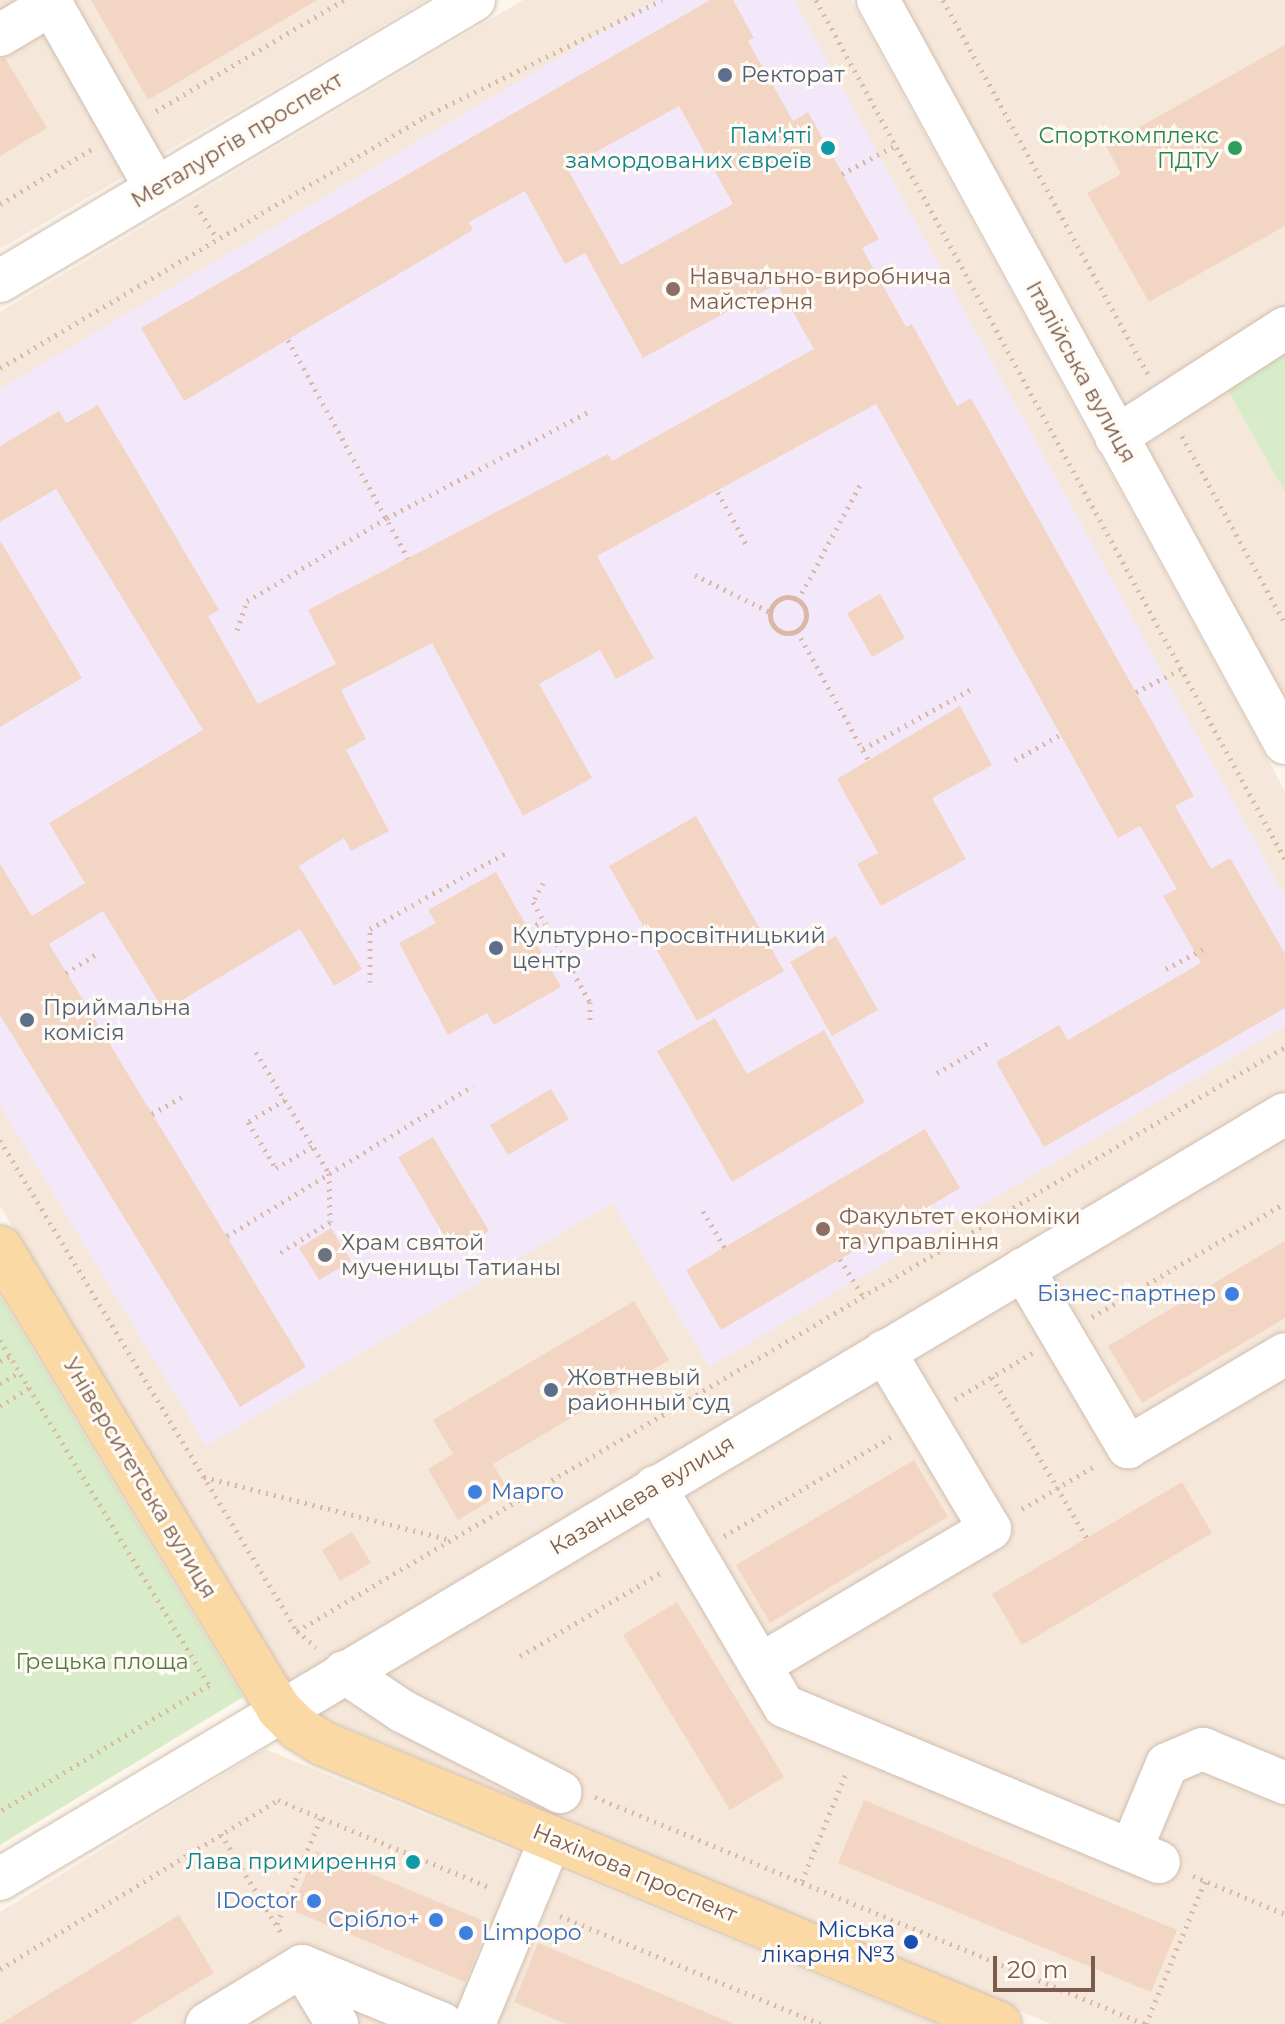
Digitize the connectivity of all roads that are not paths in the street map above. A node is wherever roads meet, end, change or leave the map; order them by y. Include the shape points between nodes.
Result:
1 (878, 0) edge
2 (51, 2) edge
3 (458, 4) edge
4 (0, 35) edge
5 (156, 188) junction
6 (0, 281) edge
7 (1285, 328) edge
8 (1116, 437) junction
9 (1284, 737) edge
10 (1280, 1128) edge
11 (0, 1248) edge
12 (1023, 1269) junction
13 (884, 1351) junction
14 (1285, 1354) edge
15 (655, 1487) junction
16 (760, 1665) junction
17 (344, 1672) junction
18 (279, 1709) junction
19 (1285, 1783) edge
20 (560, 1792) road end
21 (551, 1838) junction
22 (0, 1879) edge
23 (302, 1966) junction
24 (207, 2024) edge
25 (337, 2024) edge
26 (443, 2024) edge
27 (474, 2024) edge
28 (999, 2024) edge

1 - 8 street, Італійська вулиця
2 - 4 street
2 - 5 street
3 - 5 street, Металургів проспект
5 - 6 street, Металургів проспект
7 - 8 street
8 - 9 street, Італійська вулиця
10 - 12 street, Казанцева вулиця
11 - 18 main road, Університетська вулиця
12 - 13 street, Казанцева вулиця
12 - 14 street via 1128,1447
13 - 15 street, Казанцева вулиця
13 - 16 street via 990,1529
15 - 16 street
15 - 17 street, Казанцева вулиця
16 - 19 street via 784,1706 1145,1856 1167,1764 1203,1749
17 - 18 street, Казанцева вулиця
17 - 20 street via 402,1711
18 - 21 main road, Нахімова проспект via 322,1743
18 - 22 street, Казанцева вулиця
21 - 27 street
21 - 28 main road, Нахімова проспект
23 - 24 street
23 - 25 street
23 - 26 street

